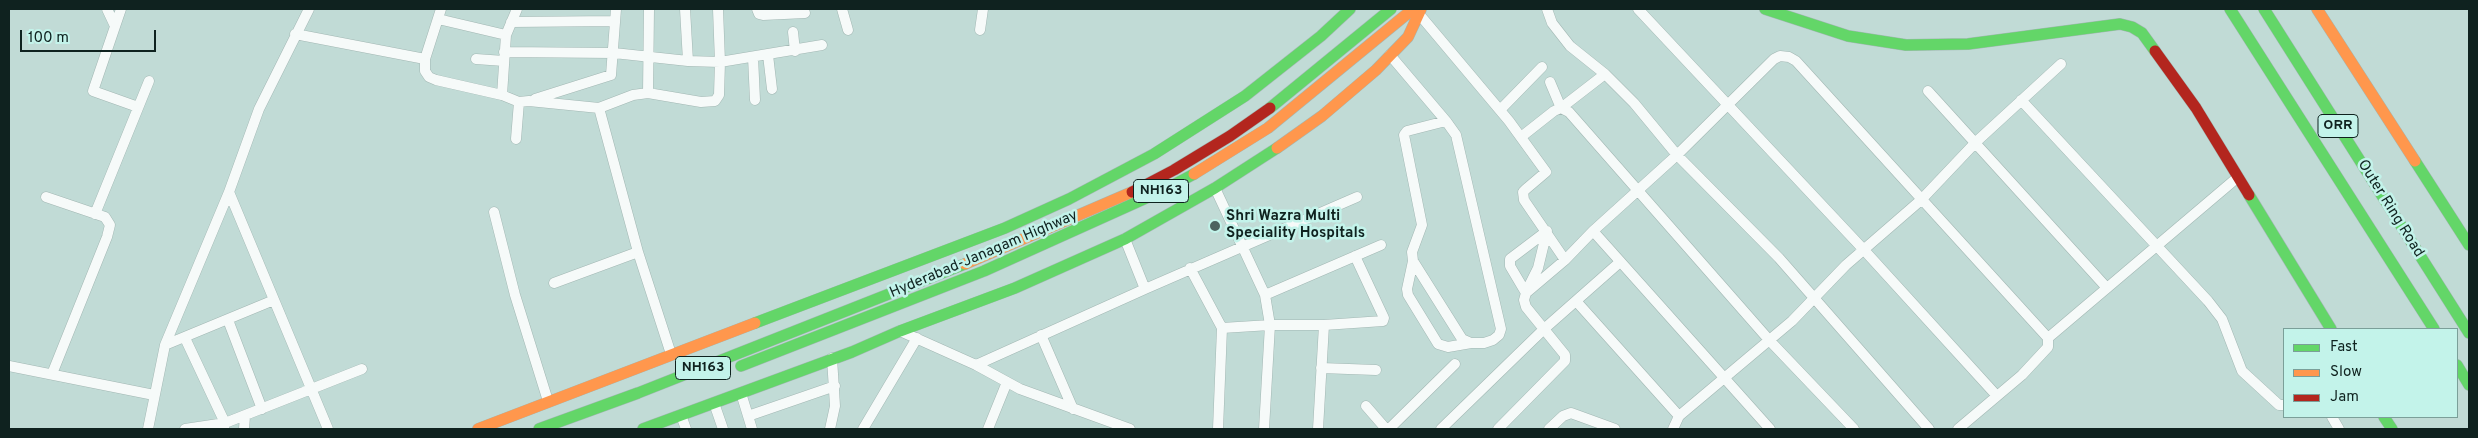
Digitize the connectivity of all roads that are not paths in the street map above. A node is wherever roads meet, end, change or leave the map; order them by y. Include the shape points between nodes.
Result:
1 (106, 9) edge
2 (121, 9) edge
3 (309, 9) edge
4 (517, 9) edge
5 (616, 9) edge
6 (649, 9) edge
7 (684, 9) edge
8 (718, 9) edge
9 (756, 9) edge
10 (842, 9) edge
11 (983, 9) edge
12 (1350, 9) edge
13 (1390, 9) edge
14 (1547, 9) edge
15 (1638, 9) edge
16 (1765, 9) edge
17 (2230, 9) edge
18 (2264, 9) edge
19 (2317, 9) edge
20 (1418, 11) edge
21 (805, 13) dead end
22 (439, 14) edge
23 (615, 21) junction
24 (511, 22) junction
25 (115, 26) junction
26 (848, 30) dead end
27 (980, 30) dead end
28 (793, 32) dead end
29 (296, 34) junction
30 (506, 35) junction
31 (822, 45) dead end
32 (795, 51) junction
33 (614, 52) junction
34 (768, 55) junction
35 (1390, 55) junction
36 (504, 56) junction
37 (649, 56) junction
38 (753, 57) junction
39 (425, 59) junction
40 (476, 59) dead end
41 (688, 61) junction
42 (720, 62) junction
43 (2060, 64) dead end
44 (1542, 67) dead end
45 (1605, 74) junction
46 (149, 81) dead end
47 (1550, 82) dead end
48 (772, 89) dead end
49 (1928, 91) dead end
50 (648, 93) junction
51 (502, 95) junction
52 (754, 100) dead end
53 (2021, 100) junction
54 (524, 102) junction
55 (1728, 104) junction
56 (138, 107) junction
57 (599, 108) junction
58 (1562, 108) junction
59 (1500, 110) junction
60 (1446, 121) junction
61 (1520, 137) junction
62 (516, 139) dead end
63 (1976, 142) junction
64 (1677, 155) junction
65 (2238, 177) junction
66 (1215, 188) junction
67 (1638, 191) junction
68 (229, 192) junction
69 (46, 197) dead end
70 (1357, 197) dead end
71 (1921, 200) junction
72 (494, 212) dead end
73 (95, 214) junction
74 (1547, 231) junction
75 (1593, 231) junction
76 (1125, 239) junction
77 (1381, 244) dead end
78 (2469, 245) edge
79 (2156, 246) junction
80 (1243, 247) junction
81 (1864, 250) junction
82 (638, 252) junction
83 (1355, 256) junction
84 (1565, 260) junction
85 (1413, 261) junction
86 (1620, 262) junction
87 (1190, 268) junction
88 (554, 283) dead end
89 (2107, 288) junction
90 (1144, 289) junction
91 (1526, 293) junction
92 (1265, 294) junction
93 (1812, 298) junction
94 (274, 300) junction
95 (1576, 300) junction
96 (228, 320) junction
97 (1270, 325) junction
98 (1324, 326) junction
99 (1222, 328) junction
100 (2330, 328) edge
101 (2433, 328) edge
102 (1544, 329) junction
103 (900, 331) junction
104 (2469, 333) edge
105 (1042, 335) junction
106 (185, 338) junction
107 (917, 338) junction
108 (2048, 338) junction
109 (1770, 341) junction
110 (1471, 343) junction
111 (165, 345) junction
112 (671, 354) junction
113 (832, 358) junction
114 (1455, 364) dead end
115 (976, 365) junction
116 (9, 366) edge
117 (2458, 367) edge
118 (1322, 368) junction
119 (362, 369) dead end
120 (1376, 370) dead end
121 (52, 374) junction
122 (1723, 379) junction
123 (1007, 382) junction
124 (2469, 385) edge
125 (835, 386) junction
126 (310, 388) junction
127 (741, 393) junction
128 (154, 394) junction
129 (1997, 396) junction
130 (548, 401) junction
131 (714, 403) junction
132 (2283, 405) edge
133 (1366, 406) dead end
134 (262, 409) junction
135 (1073, 409) junction
136 (680, 414) junction
137 (244, 416) junction
138 (748, 416) junction
139 (1679, 416) junction
140 (2333, 418) edge
141 (2385, 418) edge
142 (224, 426) edge
143 (204, 428) edge
144 (649, 428) edge
145 (148, 429) edge
146 (185, 429) edge
147 (244, 429) edge
148 (328, 429) edge
149 (478, 429) edge
150 (539, 429) edge
151 (570, 429) edge
152 (686, 429) edge
153 (723, 429) edge
154 (752, 429) edge
155 (830, 429) edge
156 (863, 429) edge
157 (988, 429) edge
158 (1130, 429) edge
159 (1218, 429) edge
160 (1264, 429) edge
161 (1318, 429) edge
162 (1388, 429) edge
163 (1441, 429) edge
164 (1498, 429) edge
165 (1549, 429) edge
166 (1615, 429) edge
167 (1673, 429) edge
168 (1770, 429) edge
169 (1854, 429) edge
170 (1930, 429) edge
171 (1958, 429) edge
172 (2339, 429) edge
173 (2392, 429) edge

1 - 25 street
2 - 25 street
3 - 29 street
4 - 24 street
5 - 23 street
6 - 37 street
7 - 41 street
8 - 42 street
9 - 21 street via 763,15
10 - 26 street
11 - 27 street
12 - 112 main road via 1245,96 1154,154 1069,199 1005,228
13 - 150 main road, Hyderabad-Janagam Highway / NH163 via 1300,85 1230,136 1115,200 885,296
14 - 45 street via 1552,23 1570,46
15 - 55 street
16 - 65 main road via 1848,36 1906,45 1968,44 2120,24 2132,27 2142,34 2196,108
17 - 101 main road, Outer Ring Road / ORR
18 - 104 main road, Outer Ring Road / ORR
19 - 78 main road
20 - 35 main road via 1408,37
20 - 59 street
20 - 151 main road, Hyderabad-Janagam Highway / NH163 via 1268,128 1166,189 975,275 876,315
22 - 30 street
22 - 39 street
23 - 24 street
23 - 33 street
24 - 30 street
25 - 56 street via 93,90
28 - 32 street
29 - 39 street
29 - 68 street via 259,109
30 - 36 street
31 - 32 street
32 - 34 street
33 - 36 street
33 - 37 street
33 - 54 street via 614,70 610,76
34 - 38 street
34 - 48 street
35 - 60 street
35 - 66 main road via 1322,116
36 - 40 street
36 - 51 street
37 - 41 street
37 - 50 street
38 - 42 street
38 - 52 street
39 - 51 street via 428,77
41 - 42 street
42 - 50 street via 719,95 715,101 702,102
43 - 53 street
44 - 59 street
45 - 58 street
45 - 64 street
46 - 56 street
47 - 58 street
49 - 63 street
50 - 57 street
51 - 54 street
53 - 63 street
53 - 79 street
54 - 57 street
54 - 62 street
55 - 64 street
55 - 71 street via 1774,59 1789,57
55 - 81 street
56 - 73 street
57 - 82 street
58 - 61 street
58 - 67 street
59 - 61 street
60 - 85 street via 1407,131 1404,135 1422,225 1413,244
60 - 110 street via 1456,135 1501,329 1493,340
61 - 74 street via 1546,172 1526,189 1523,196
63 - 71 street
63 - 89 street
64 - 67 street
64 - 93 street via 1779,258
65 - 79 street
65 - 100 main road
66 - 76 main road
66 - 80 street
67 - 75 street
67 - 109 street
68 - 94 street
68 - 111 street
69 - 73 street
70 - 80 street
71 - 81 street
71 - 108 street
72 - 130 street via 515,295
73 - 121 street via 105,218 110,229
74 - 84 street
74 - 91 street via 1538,268
74 - 91 street via 1510,259 1510,266
75 - 84 street
75 - 86 street
76 - 90 street
76 - 103 main road via 1015,288
77 - 83 street
79 - 89 street
79 - 132 street via 2222,319 2242,371 2279,405
80 - 87 street
80 - 92 street
81 - 93 street
81 - 129 street
82 - 88 street
82 - 112 street
83 - 92 street
83 - 98 street via 1384,318 1381,323
84 - 91 street
85 - 110 street via 1462,339
85 - 110 street via 1408,295 1438,344 1448,347
86 - 95 street
86 - 122 street
87 - 90 street
87 - 99 street
89 - 108 street
90 - 105 street
91 - 102 street via 1526,307
92 - 97 street
93 - 109 street
93 - 170 street
94 - 96 street
94 - 126 street
95 - 102 street
95 - 139 street
96 - 106 street
96 - 134 street
97 - 98 street
97 - 99 street
97 - 160 street
98 - 118 street
99 - 159 street
102 - 163 street
102 - 164 street via 1565,355 1565,361
103 - 107 street
103 - 113 main road
105 - 115 street
105 - 135 street
106 - 111 street
106 - 142 street
107 - 115 street
107 - 156 street
108 - 129 street via 2048,347 2022,376
109 - 122 street
109 - 169 street
111 - 128 street
112 - 130 main road
113 - 125 street
113 - 127 main road
114 - 162 street
115 - 123 street
116 - 121 street
117 - 124 main road
118 - 120 street
118 - 161 street
119 - 126 street
121 - 128 street
122 - 139 street
122 - 168 street
123 - 135 street
123 - 157 street
125 - 138 street
125 - 155 street
126 - 134 street
126 - 148 street
127 - 131 main road
127 - 138 street
128 - 145 street
129 - 171 street
130 - 149 main road
131 - 136 main road
131 - 153 street
133 - 162 street
134 - 137 street
135 - 158 street
136 - 144 main road
136 - 152 street
137 - 142 street
137 - 147 street
138 - 154 street
139 - 167 street
140 - 172 street
141 - 173 main road
142 - 143 street
143 - 146 street
165 - 166 street via 1571,413

